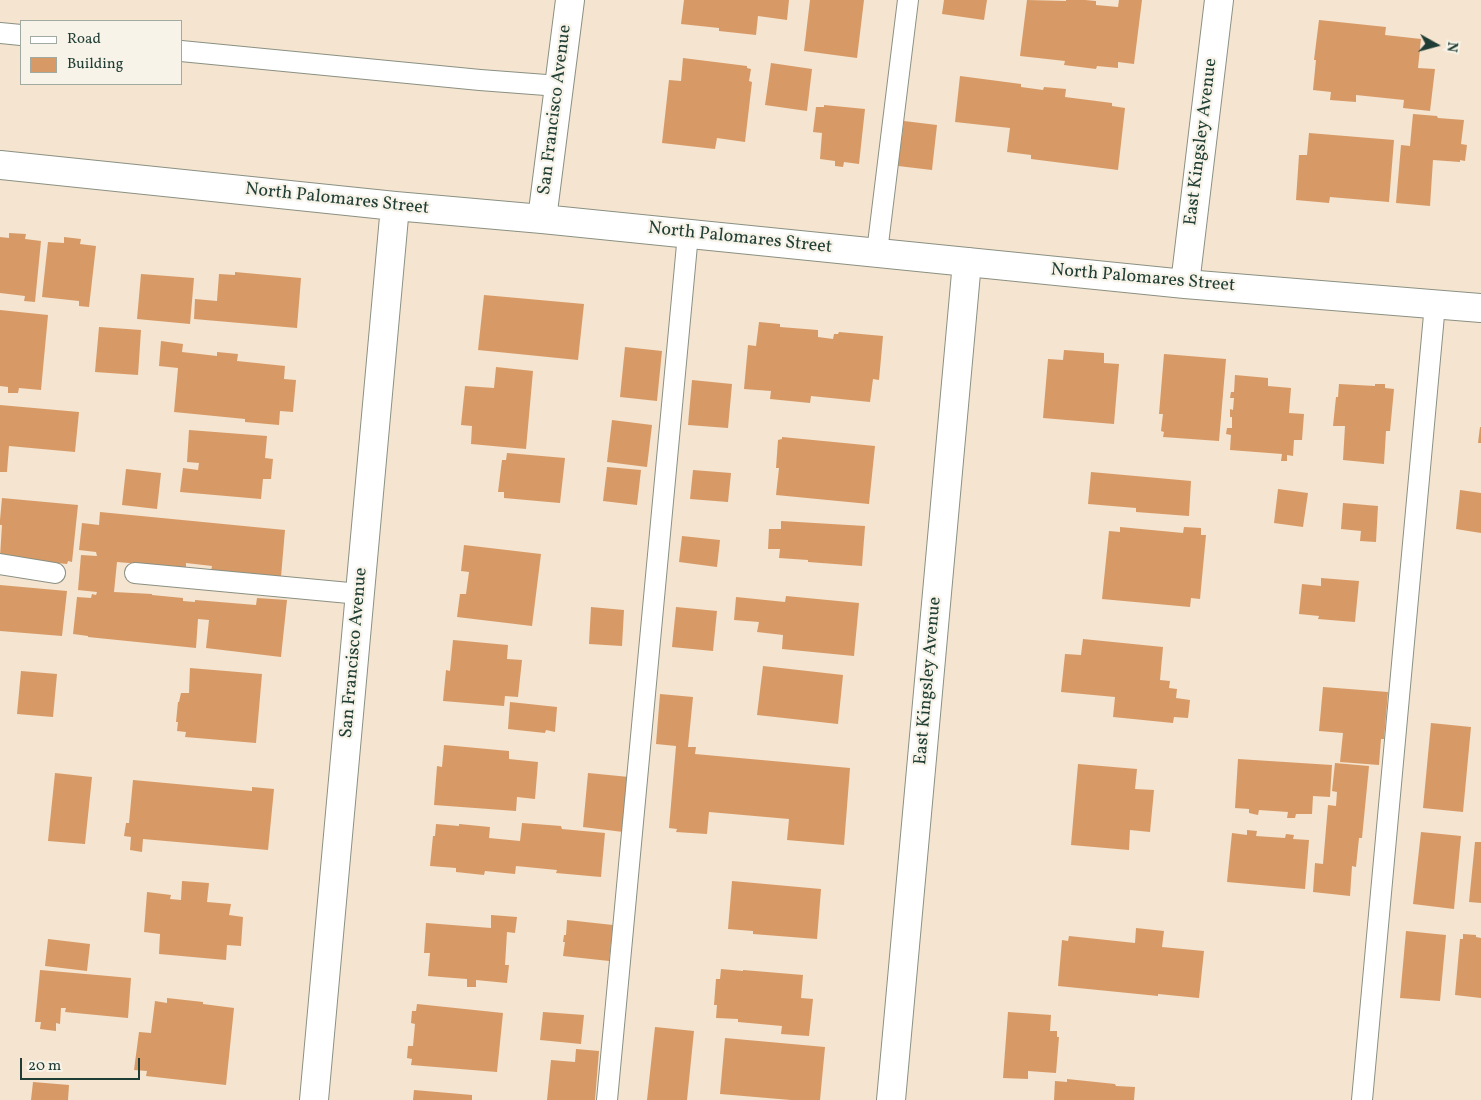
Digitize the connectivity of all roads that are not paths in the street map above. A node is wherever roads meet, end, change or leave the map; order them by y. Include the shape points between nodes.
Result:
1 (570, 0) edge
2 (908, 0) edge
3 (1219, 0) edge
4 (0, 33) edge
5 (20, 35) edge
6 (182, 51) edge
7 (559, 86) junction
8 (0, 165) edge
9 (395, 206) junction
10 (542, 219) junction
11 (688, 234) junction
12 (877, 252) junction
13 (967, 262) junction
14 (1185, 284) junction
15 (1435, 304) junction
16 (1481, 308) edge
17 (0, 564) edge
18 (56, 573) dead end
19 (136, 573) dead end
20 (360, 594) junction
21 (314, 1100) edge
22 (607, 1100) edge
23 (891, 1100) edge
24 (1362, 1100) edge

1 - 7 street, San Francisco Avenue
2 - 12 lane
3 - 14 street, East Kingsley Avenue
4 - 5 lane
6 - 7 lane
7 - 10 street, San Francisco Avenue
8 - 9 street, North Palomares Street
9 - 10 street, North Palomares Street
9 - 20 street, San Francisco Avenue
10 - 11 street, North Palomares Street
11 - 12 street, North Palomares Street
11 - 22 lane
12 - 13 street, North Palomares Street
13 - 14 street, North Palomares Street
13 - 23 street, East Kingsley Avenue
14 - 15 street, North Palomares Street
15 - 16 street, North Palomares Street
15 - 24 lane
17 - 18 lane
19 - 20 lane
20 - 21 street, San Francisco Avenue

